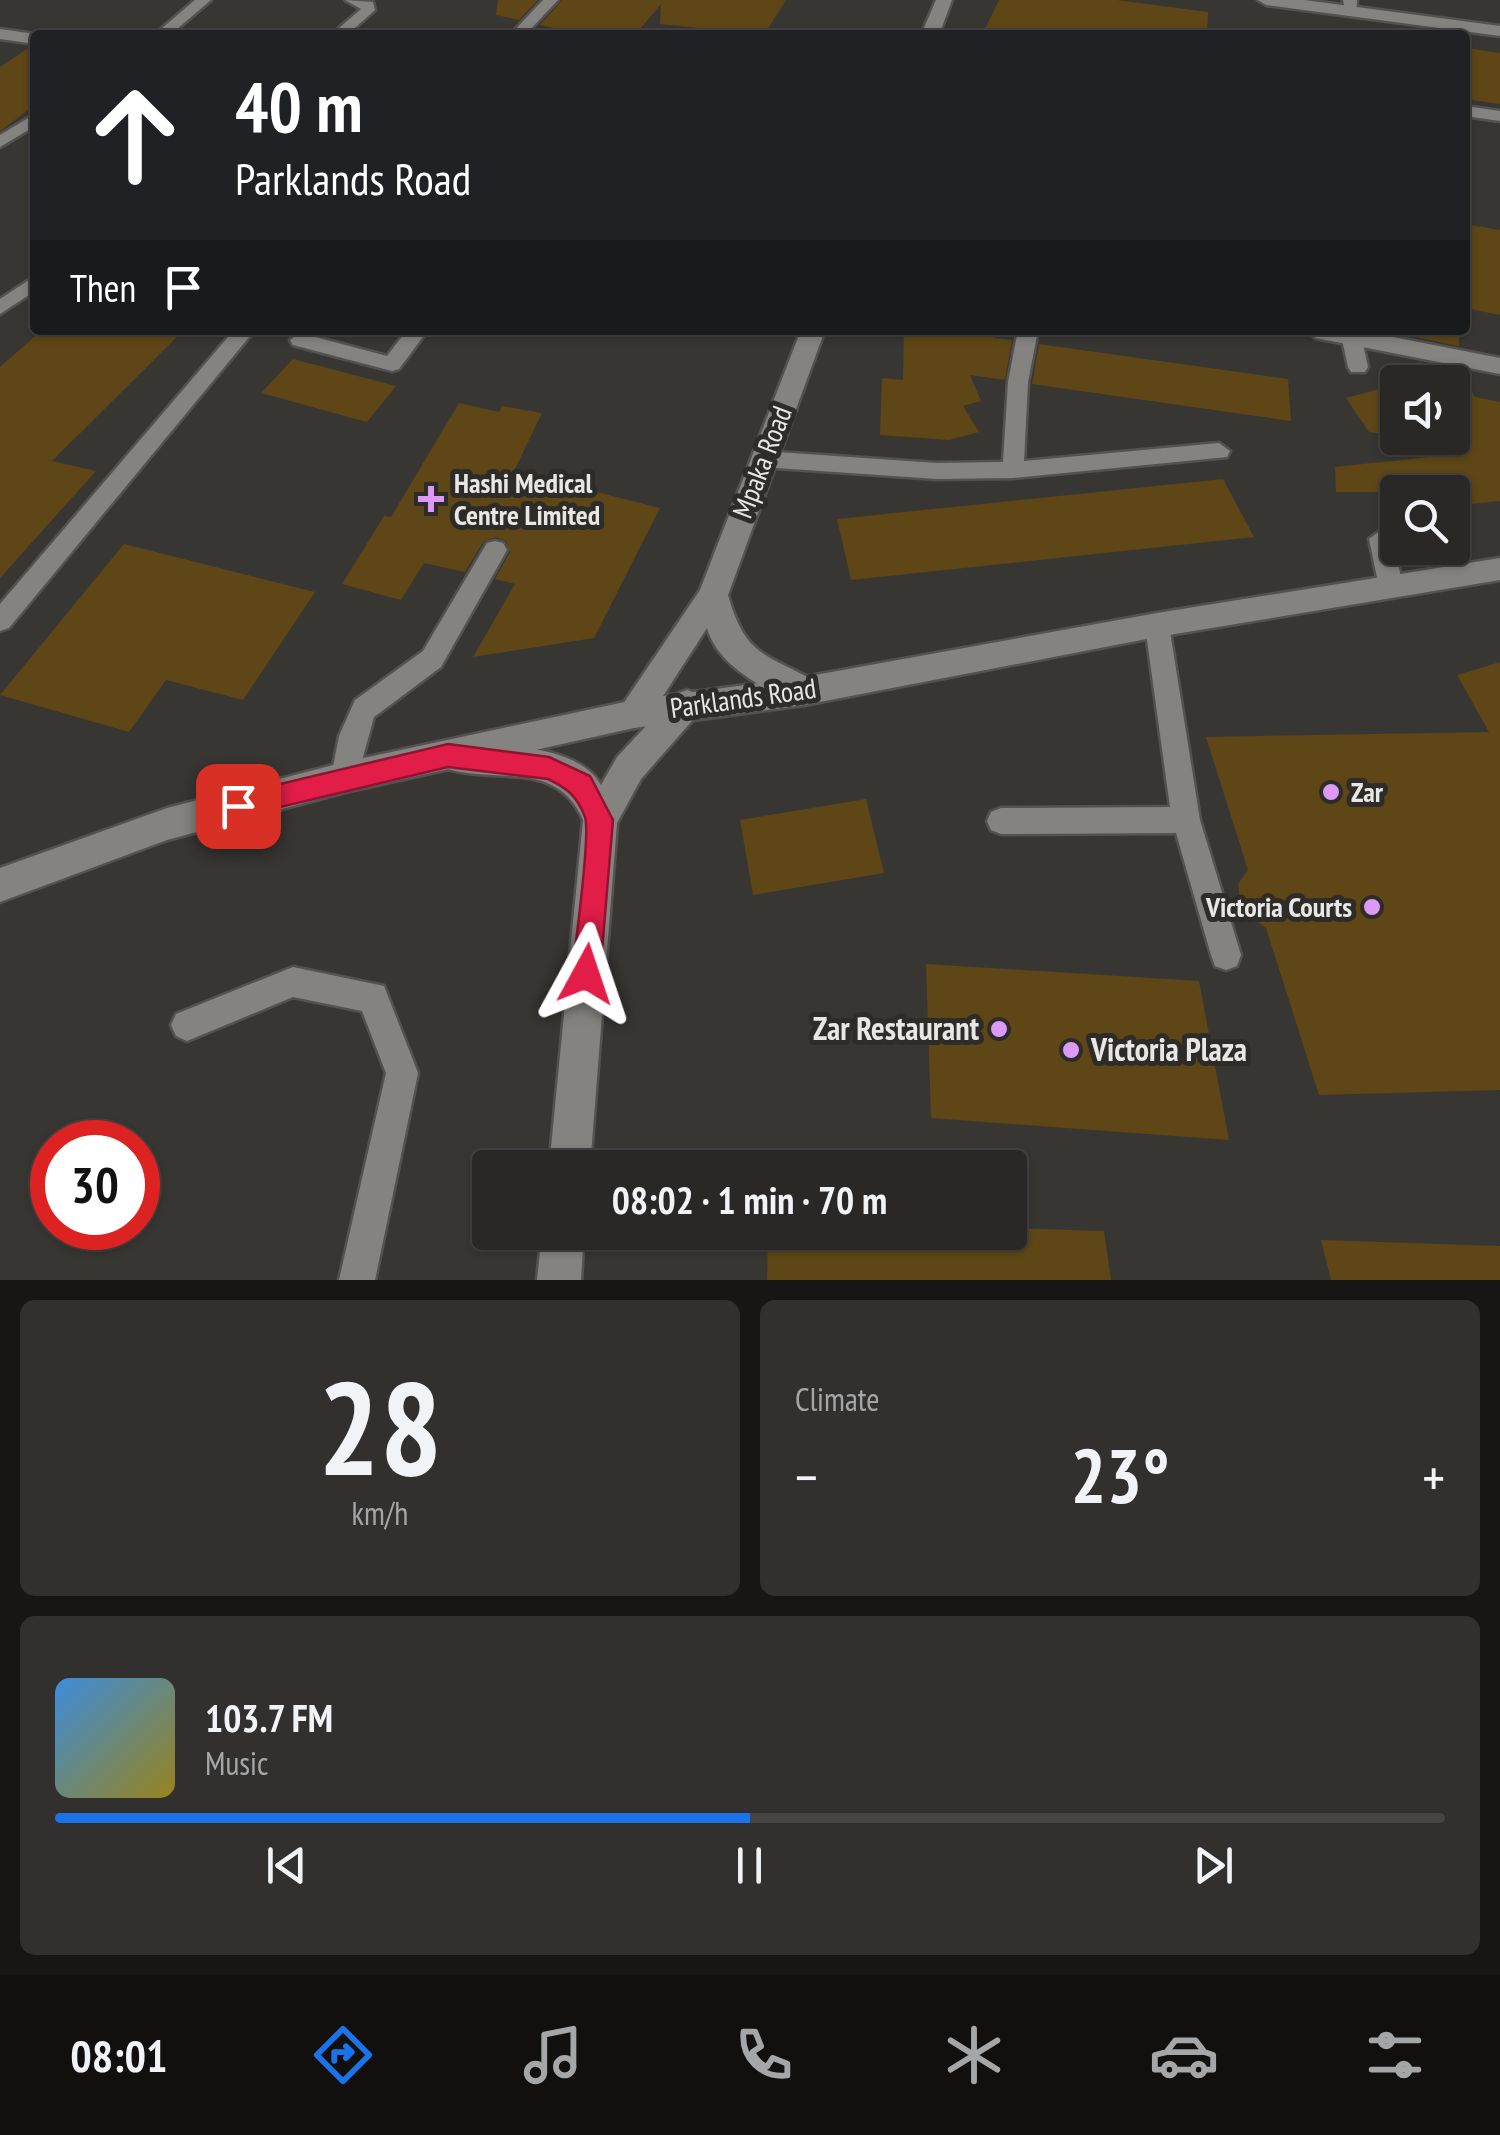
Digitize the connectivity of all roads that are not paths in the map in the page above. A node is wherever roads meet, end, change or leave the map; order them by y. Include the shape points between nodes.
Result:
1 (204, 0) edge
2 (352, 0) edge
3 (550, 0) edge
4 (944, 0) edge
5 (1266, 0) edge
6 (1350, 6) edge
7 (167, 30) edge
8 (344, 30) edge
9 (522, 30) edge
10 (932, 30) edge
11 (1500, 30) edge
12 (0, 34) edge
13 (30, 37) edge
14 (1470, 113) edge
15 (1500, 116) edge
16 (30, 121) edge
17 (0, 142) edge
18 (30, 286) edge
19 (1, 306) edge
20 (241, 335) edge
21 (414, 335) edge
22 (811, 335) edge
23 (1027, 335) edge
24 (1350, 335) edge
25 (1359, 335) edge
26 (300, 340) dead end
27 (1500, 366) edge
28 (1358, 367) dead end
29 (1220, 451) dead end
30 (762, 459) junction
31 (1013, 470) junction
32 (495, 550) dead end
33 (1387, 565) edge
34 (1500, 570) edge
35 (1392, 587) junction
36 (713, 596) junction
37 (0, 621) edge
38 (1158, 626) junction
39 (804, 691) junction
40 (687, 704) junction
41 (634, 714) junction
42 (448, 756) junction
43 (345, 777) junction
44 (600, 820) junction
45 (1002, 820) dead end
46 (1186, 820) junction
47 (0, 885) edge
48 (1226, 955) dead end
49 (187, 1025) dead end
50 (571, 1150) edge
51 (562, 1250) edge
52 (357, 1280) edge
53 (559, 1280) edge

1 - 7 lane
2 - 8 lane via 368,4 368,10
3 - 9 lane
4 - 10 street
5 - 6 street
6 - 11 street
12 - 13 street
14 - 15 lane
16 - 17 lane
18 - 19 lane
20 - 37 lane
21 - 26 lane via 392,364
22 - 30 street, Mpaka Road
23 - 31 lane
24 - 28 lane
25 - 27 street
29 - 31 lane
30 - 31 lane
30 - 36 street, Mpaka Road
32 - 43 lane via 432,659 362,712
33 - 35 lane
34 - 35 street, Parklands Road
35 - 38 street, Parklands Road
36 - 39 street via 725,638 744,658
36 - 41 street, Mpaka Road
38 - 39 street, Parklands Road
38 - 46 lane
39 - 40 street, Parklands Road
40 - 41 street, Parklands Road
40 - 44 street via 629,768
41 - 42 street, Parklands Road
42 - 43 street, Parklands Road
42 - 44 street via 549,768 581,784
43 - 47 street, Parklands Road via 166,824
44 - 50 street
45 - 46 lane
46 - 48 lane
49 - 52 lane via 293,982 373,996 402,1073
51 - 53 street

